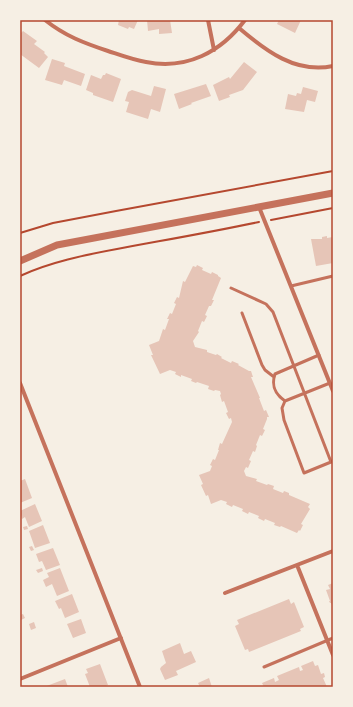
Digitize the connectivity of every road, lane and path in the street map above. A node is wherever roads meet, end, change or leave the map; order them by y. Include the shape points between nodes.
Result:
1 (45, 20) edge
2 (208, 20) edge
3 (245, 20) edge
4 (239, 28) junction
5 (214, 50) junction
6 (333, 66) edge
7 (333, 172) edge
8 (333, 193) edge
9 (259, 207) junction
10 (333, 208) edge
11 (265, 221) junction
12 (20, 233) edge
13 (20, 261) edge
14 (20, 276) edge
15 (333, 276) edge
16 (291, 286) junction
17 (231, 288) dead end
18 (242, 313) dead end
19 (319, 355) junction
20 (294, 366) junction
21 (274, 377) junction
22 (20, 383) edge
23 (330, 383) junction
24 (333, 391) edge
25 (305, 393) junction
26 (285, 401) junction
27 (333, 551) edge
28 (297, 565) junction
29 (225, 593) dead end
30 (121, 638) junction
31 (333, 638) edge
32 (327, 640) junction
33 (333, 655) edge
34 (264, 667) dead end
35 (20, 679) edge
36 (140, 687) edge

1 - 5 street via 71,38 147,63 185,62
2 - 5 street
3 - 4 street
4 - 5 street via 224,44
4 - 6 street via 275,56 292,63 309,67
7 - 12 path via 53,223
8 - 9 street
9 - 11 street
9 - 13 street via 57,245
10 - 11 path
11 - 14 path via 82,256
11 - 16 street
15 - 16 lane
16 - 19 street
17 - 20 lane via 261,302 273,312
18 - 21 lane via 262,365
19 - 20 lane
19 - 23 street
20 - 21 lane via 275,374
20 - 25 lane
21 - 26 lane via 274,390
22 - 30 street
23 - 24 street
23 - 25 lane
25 - 26 lane
25 - 26 lane via 331,462 304,473 284,420 282,408
27 - 28 street
28 - 29 street
28 - 32 street
30 - 35 street
30 - 36 street
31 - 32 lane
32 - 33 street
32 - 34 lane

